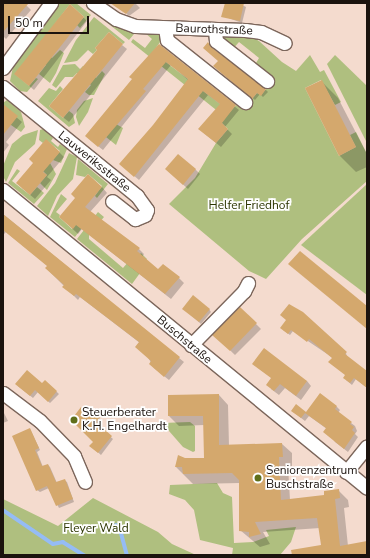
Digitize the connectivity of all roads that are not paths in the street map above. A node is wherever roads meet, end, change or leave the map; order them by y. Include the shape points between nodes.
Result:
1 (93, 3) edge
2 (46, 5) edge
3 (165, 28) junction
4 (215, 30) junction
5 (285, 43) dead end
6 (3, 68) edge
7 (267, 81) dead end
8 (3, 86) edge
9 (245, 102) dead end
10 (3, 190) edge
11 (112, 201) dead end
12 (248, 284) dead end
13 (191, 345) junction
14 (3, 393) edge
15 (367, 446) edge
16 (346, 472) junction
17 (85, 482) dead end
18 (367, 488) edge

1 - 3 street, Baurothstraße via 124,23
2 - 6 street
3 - 4 street, Baurothstraße
3 - 9 street, Baurothstraße via 167,40
4 - 5 street, Baurothstraße via 261,32
4 - 7 street via 216,41
8 - 11 street, Lauweriksstraße via 147,207 145,215 141,218 130,217
10 - 13 street, Buschstraße
12 - 13 street
13 - 16 street, Buschstraße
14 - 17 street via 40,421 74,456
15 - 16 street
16 - 18 street, Buschstraße

